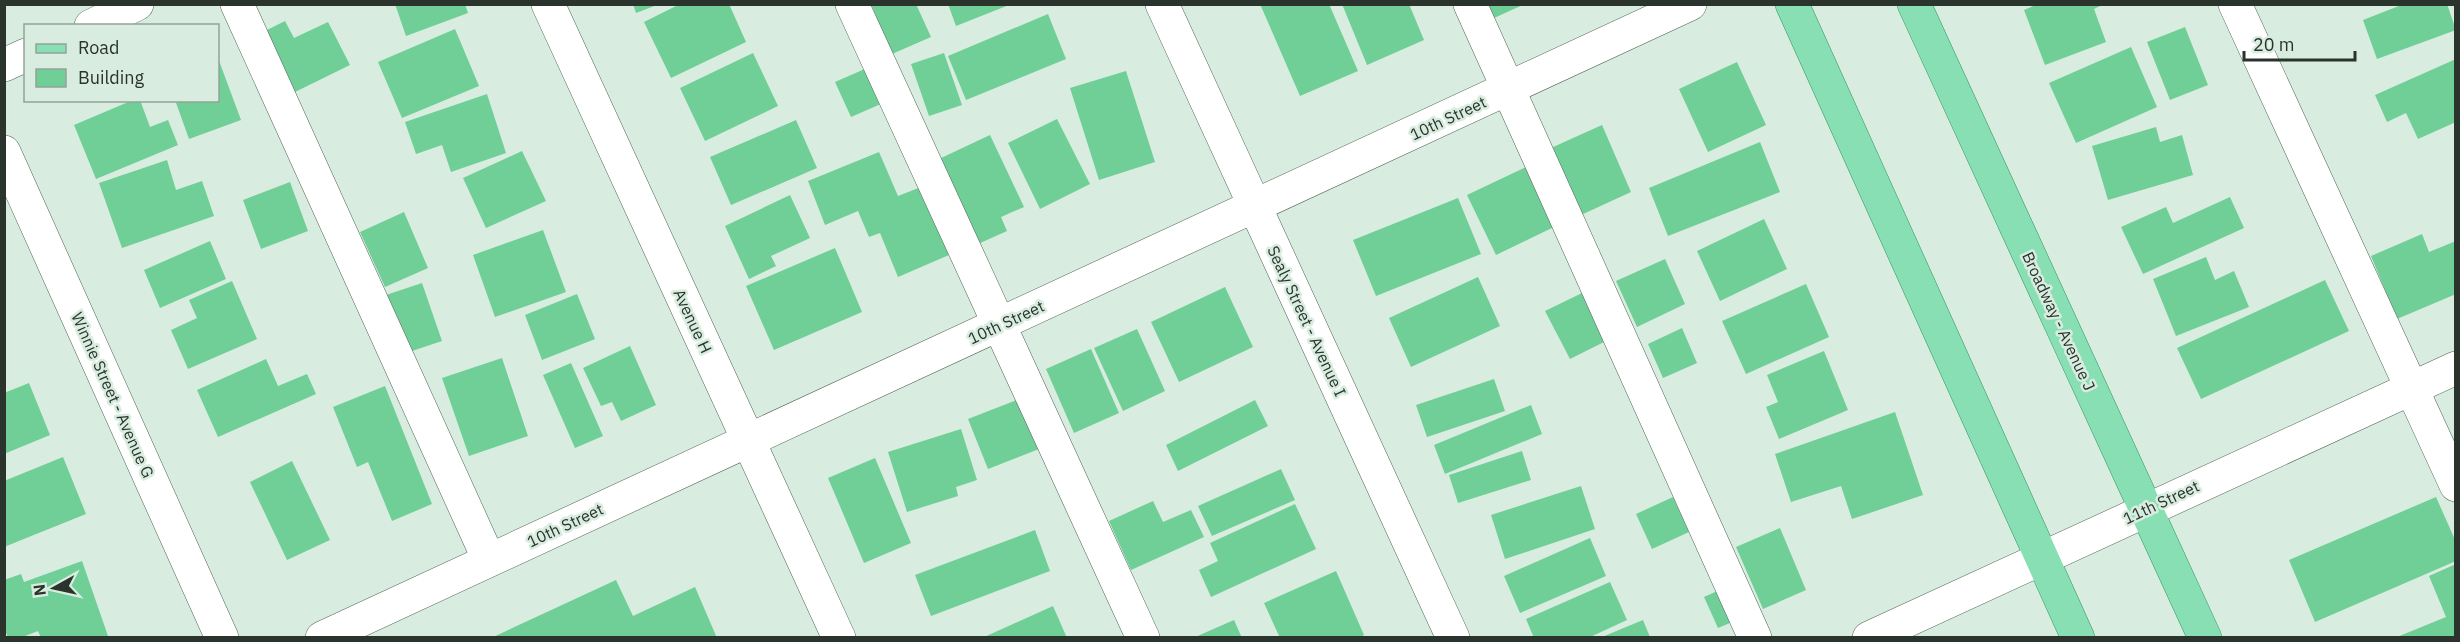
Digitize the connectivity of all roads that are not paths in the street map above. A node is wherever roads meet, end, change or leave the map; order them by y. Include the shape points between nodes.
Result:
1 (137, 4) edge
2 (237, 4) edge
3 (548, 4) edge
4 (852, 4) edge
5 (1162, 4) edge
6 (1470, 4) edge
7 (1690, 4) edge
8 (1792, 4) edge
9 (1914, 4) edge
10 (2235, 4) edge
11 (95, 24) edge
12 (24, 56) edge
13 (4, 65) edge
14 (1509, 90) junction
15 (4, 152) edge
16 (1255, 208) junction
17 (999, 325) junction
18 (2456, 368) edge
19 (2411, 389) junction
20 (747, 440) junction
21 (2456, 484) edge
22 (2146, 509) junction
23 (2041, 557) junction
24 (489, 560) junction
25 (222, 638) edge
26 (322, 638) edge
27 (839, 638) edge
28 (1143, 638) edge
29 (1453, 638) edge
30 (1755, 638) edge
31 (1869, 638) edge
32 (2078, 638) edge
33 (2205, 638) edge

1 - 11 street
2 - 24 street
3 - 20 street, Avenue H
4 - 17 street
5 - 16 street, Sealy Street - Avenue I
6 - 14 street
7 - 14 street, 10th Street
8 - 23 main road
9 - 22 main road, Broadway - Avenue J
10 - 19 street
12 - 13 street
14 - 16 street, 10th Street
14 - 30 street
15 - 25 street, Winnie Street - Avenue G
16 - 17 street, 10th Street
16 - 29 street, Sealy Street - Avenue I
17 - 20 street, 10th Street
17 - 28 street
18 - 19 street, 11th Street
19 - 21 street
19 - 22 street, 11th Street
20 - 24 street, 10th Street
20 - 27 street, Avenue H
22 - 23 street, 11th Street
22 - 33 main road, Broadway - Avenue J
23 - 31 street, 11th Street
23 - 32 main road
24 - 26 street, 10th Street

